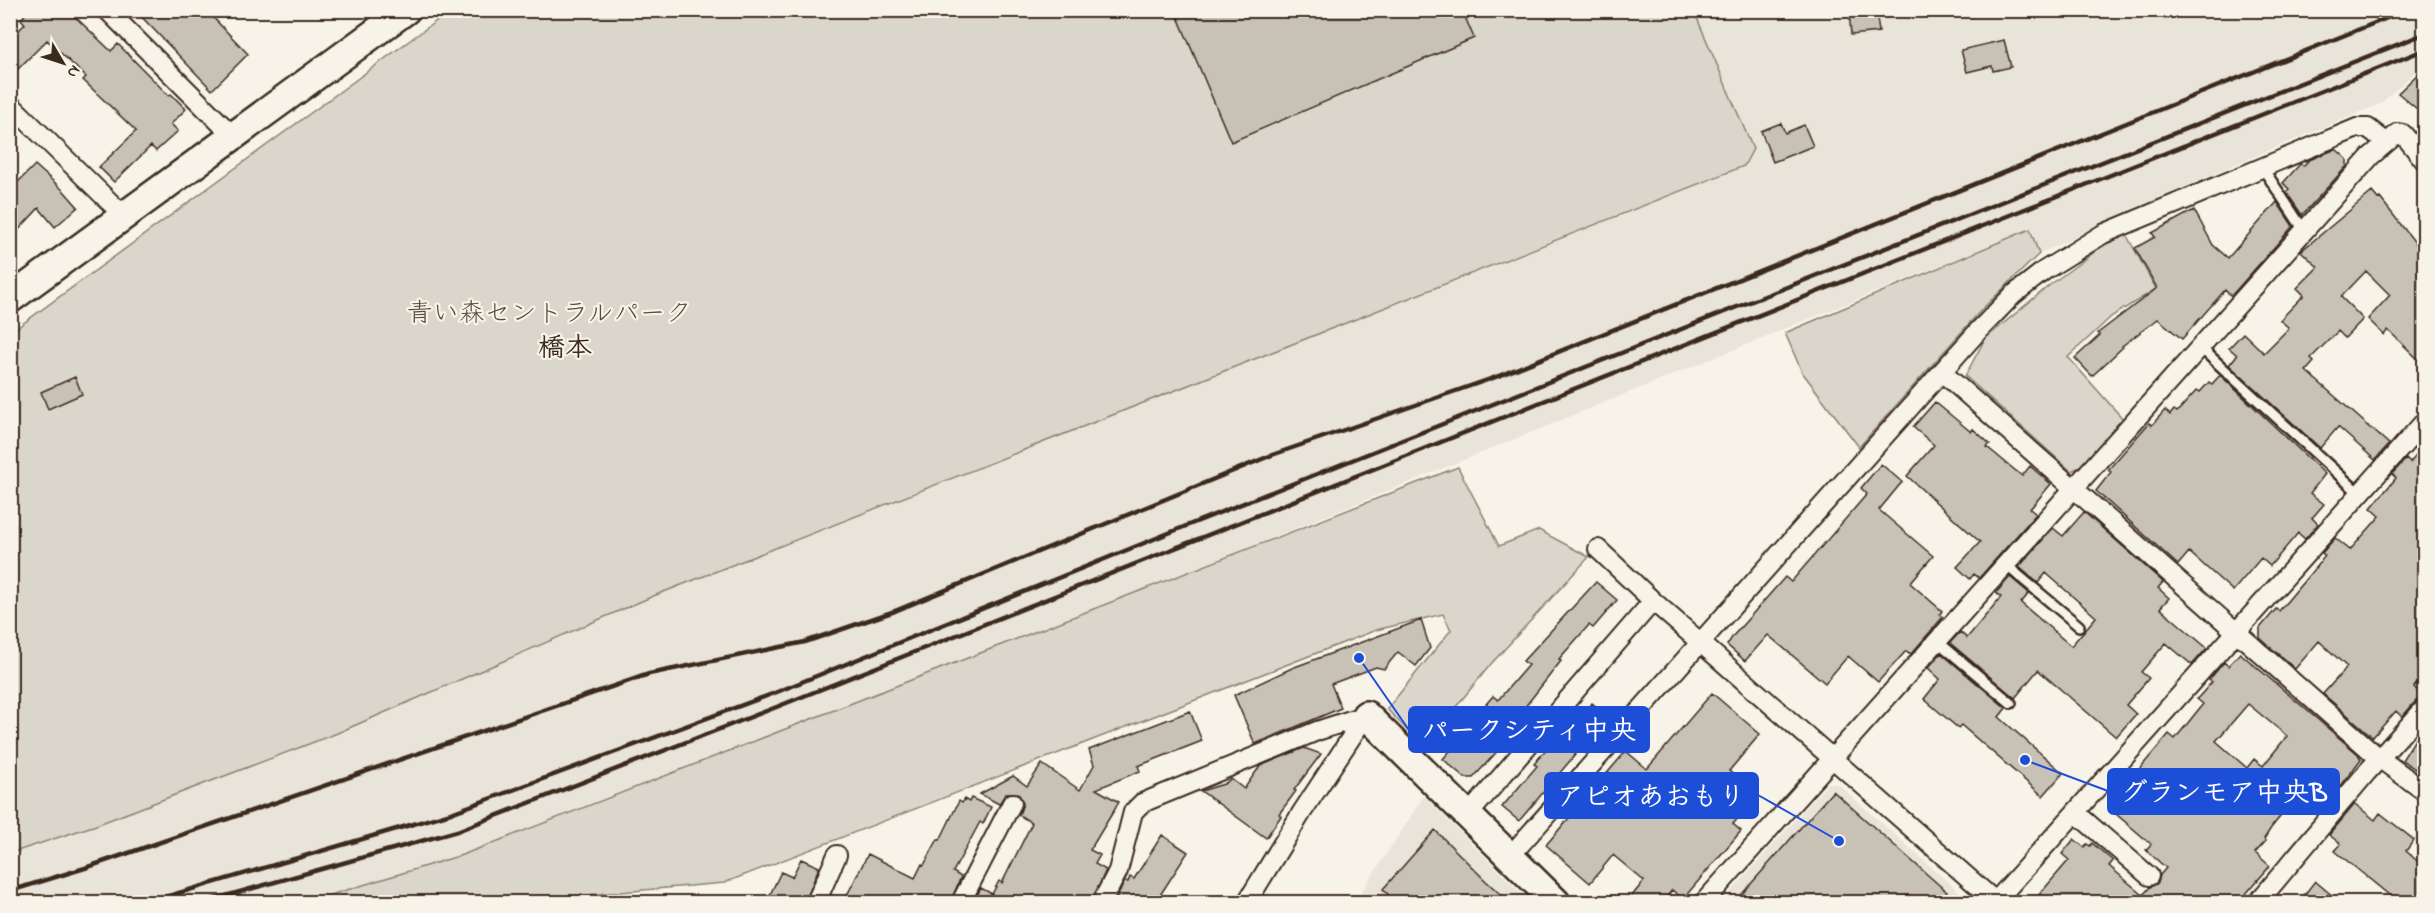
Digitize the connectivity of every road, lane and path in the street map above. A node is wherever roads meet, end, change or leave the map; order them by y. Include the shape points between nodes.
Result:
1 (107, 10) edge
2 (394, 14) edge
3 (10, 104) edge
4 (234, 137) junction
5 (2385, 142) junction
6 (2424, 160) edge
7 (2262, 167) junction
8 (124, 216) junction
9 (2305, 232) junction
10 (10, 299) edge
11 (2201, 348) junction
12 (1943, 373) junction
13 (2424, 422) edge
14 (2074, 489) junction
15 (2360, 494) junction
16 (1598, 549) dead end
17 (2006, 565) junction
18 (1653, 601) junction
19 (2079, 626) dead end
20 (2236, 632) junction
21 (1937, 641) junction
22 (1701, 643) junction
23 (2011, 703) dead end
24 (2424, 708) edge
25 (1366, 715) junction
26 (2379, 758) junction
27 (1832, 759) junction
28 (2424, 791) edge
29 (1012, 803) dead end
30 (2076, 813) junction
31 (1468, 815) junction
32 (837, 855) dead end
33 (1510, 856) junction
34 (2149, 876) dead end
35 (1996, 902) edge
36 (816, 903) edge
37 (961, 903) edge
38 (1102, 903) edge
39 (1246, 903) edge
40 (1556, 903) edge
41 (1704, 903) edge
42 (2258, 903) edge

1 - 4 street
2 - 4 street
3 - 8 street
4 - 8 street
5 - 6 street via 2403,134
5 - 7 street via 2368,128 2357,128
5 - 9 street
7 - 9 lane
7 - 12 street via 2074,250 2013,295
8 - 10 street
9 - 11 street
11 - 14 street
11 - 15 lane
12 - 14 street
12 - 22 street
13 - 15 street
14 - 17 street
14 - 20 street
15 - 20 street
16 - 18 street
17 - 19 lane
17 - 21 street
18 - 22 street
18 - 31 street
20 - 26 street
20 - 30 street
21 - 23 lane
21 - 27 street
22 - 27 street
22 - 33 street
24 - 26 street
25 - 31 street
25 - 38 street via 1317,731 1142,803 1133,812 1118,871
25 - 39 street
26 - 28 street
26 - 42 street
27 - 35 street
27 - 41 street
29 - 37 street
30 - 34 street
30 - 35 street
31 - 33 street
32 - 36 street
33 - 40 street

